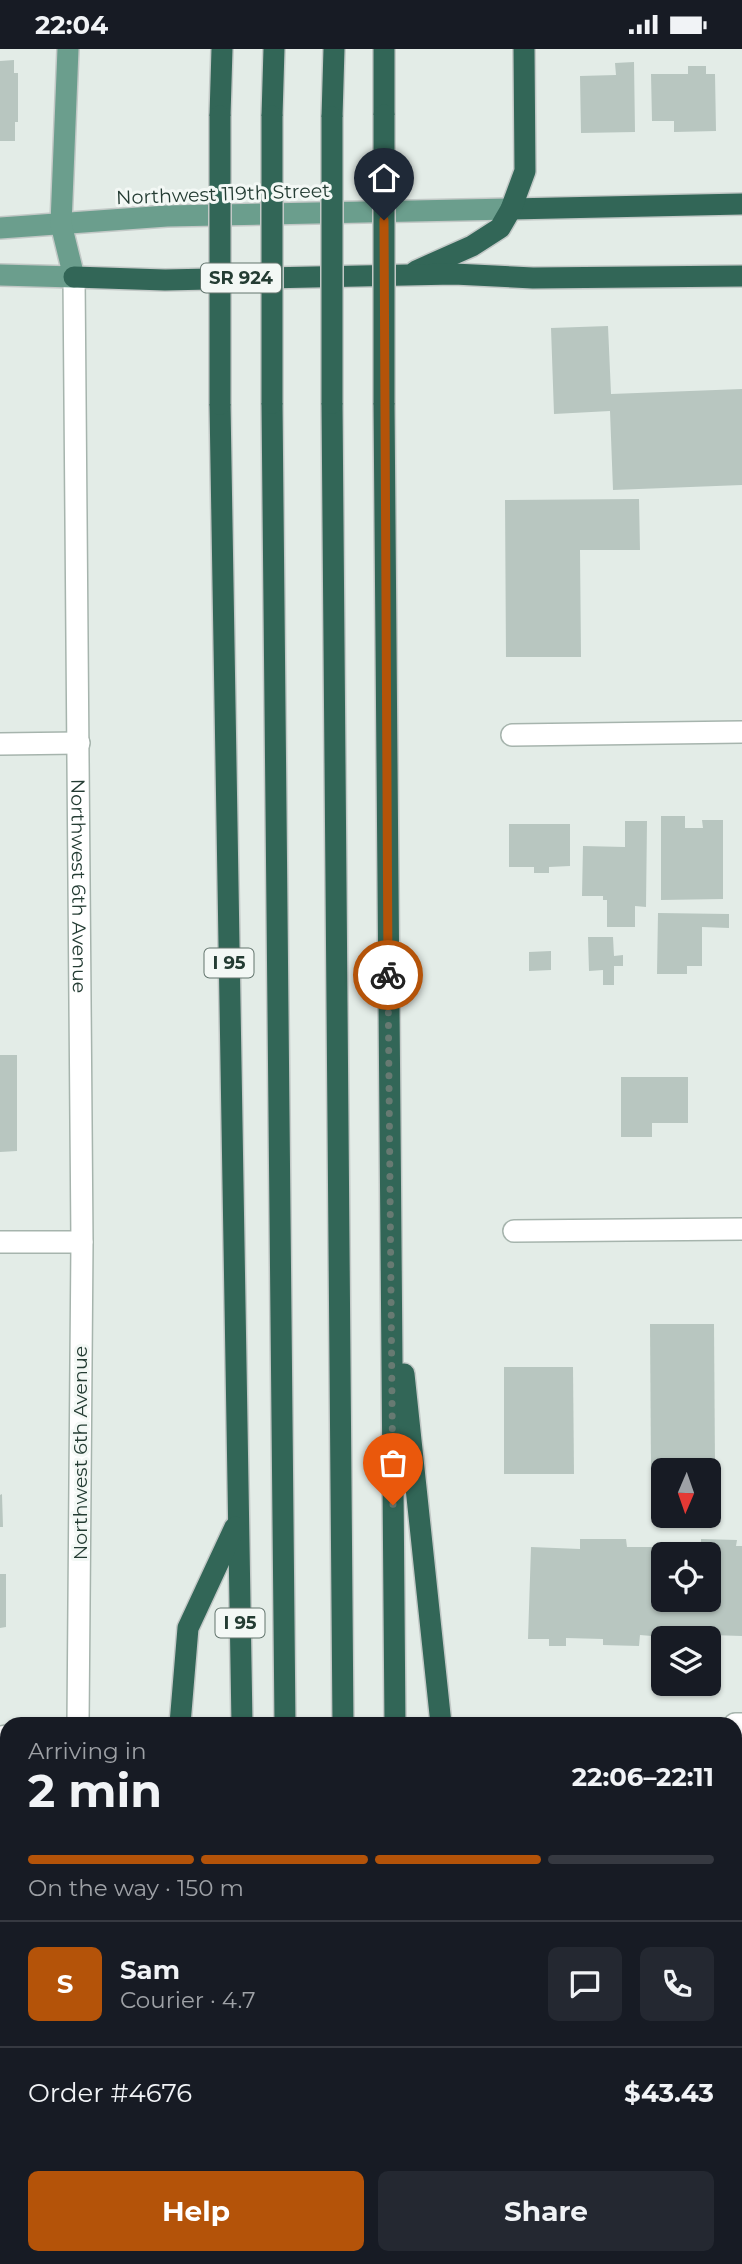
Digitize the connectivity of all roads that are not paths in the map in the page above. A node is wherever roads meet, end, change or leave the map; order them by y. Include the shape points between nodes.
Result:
1 (68, 49) edge
2 (222, 49) edge
3 (274, 49) edge
4 (334, 49) edge
5 (384, 49) edge
6 (524, 49) edge
7 (742, 204) edge
8 (511, 209) junction
9 (61, 224) junction
10 (0, 228) edge
11 (0, 275) edge
12 (408, 275) junction
13 (742, 276) edge
14 (74, 277) junction
15 (742, 732) edge
16 (512, 735) dead end
17 (79, 743) junction
18 (0, 744) edge
19 (742, 1229) edge
20 (514, 1231) dead end
21 (82, 1241) junction
22 (0, 1242) edge
23 (391, 1258) junction
24 (238, 1522) junction
25 (78, 1717) edge
26 (181, 1717) edge
27 (242, 1717) edge
28 (285, 1717) edge
29 (343, 1717) edge
30 (395, 1717) edge
31 (440, 1717) edge

1 - 9 main road, Northwest 6th Avenue
2 - 24 highway, I 95, bridge via 219,404
3 - 28 highway, bridge via 272,403
4 - 29 highway, bridge via 332,403
5 - 23 highway, bridge
6 - 8 highway via 525,171
7 - 8 highway, Northwest 119th Street
8 - 9 main road, Northwest 119th Street via 167,215
8 - 12 highway via 500,228 472,246
9 - 10 main road, Northwest 119th Street
9 - 14 main road, Northwest 6th Avenue
11 - 14 main road, SR 924
12 - 13 highway, SR 924
12 - 14 highway, SR 924 via 165,280
14 - 17 street, Northwest 6th Avenue
15 - 16 street
17 - 18 street
17 - 21 street, Northwest 6th Avenue
19 - 20 street
21 - 22 street
21 - 25 street, Northwest 6th Avenue
23 - 30 highway
23 - 31 highway
24 - 26 highway via 188,1628
24 - 27 highway, I 95

